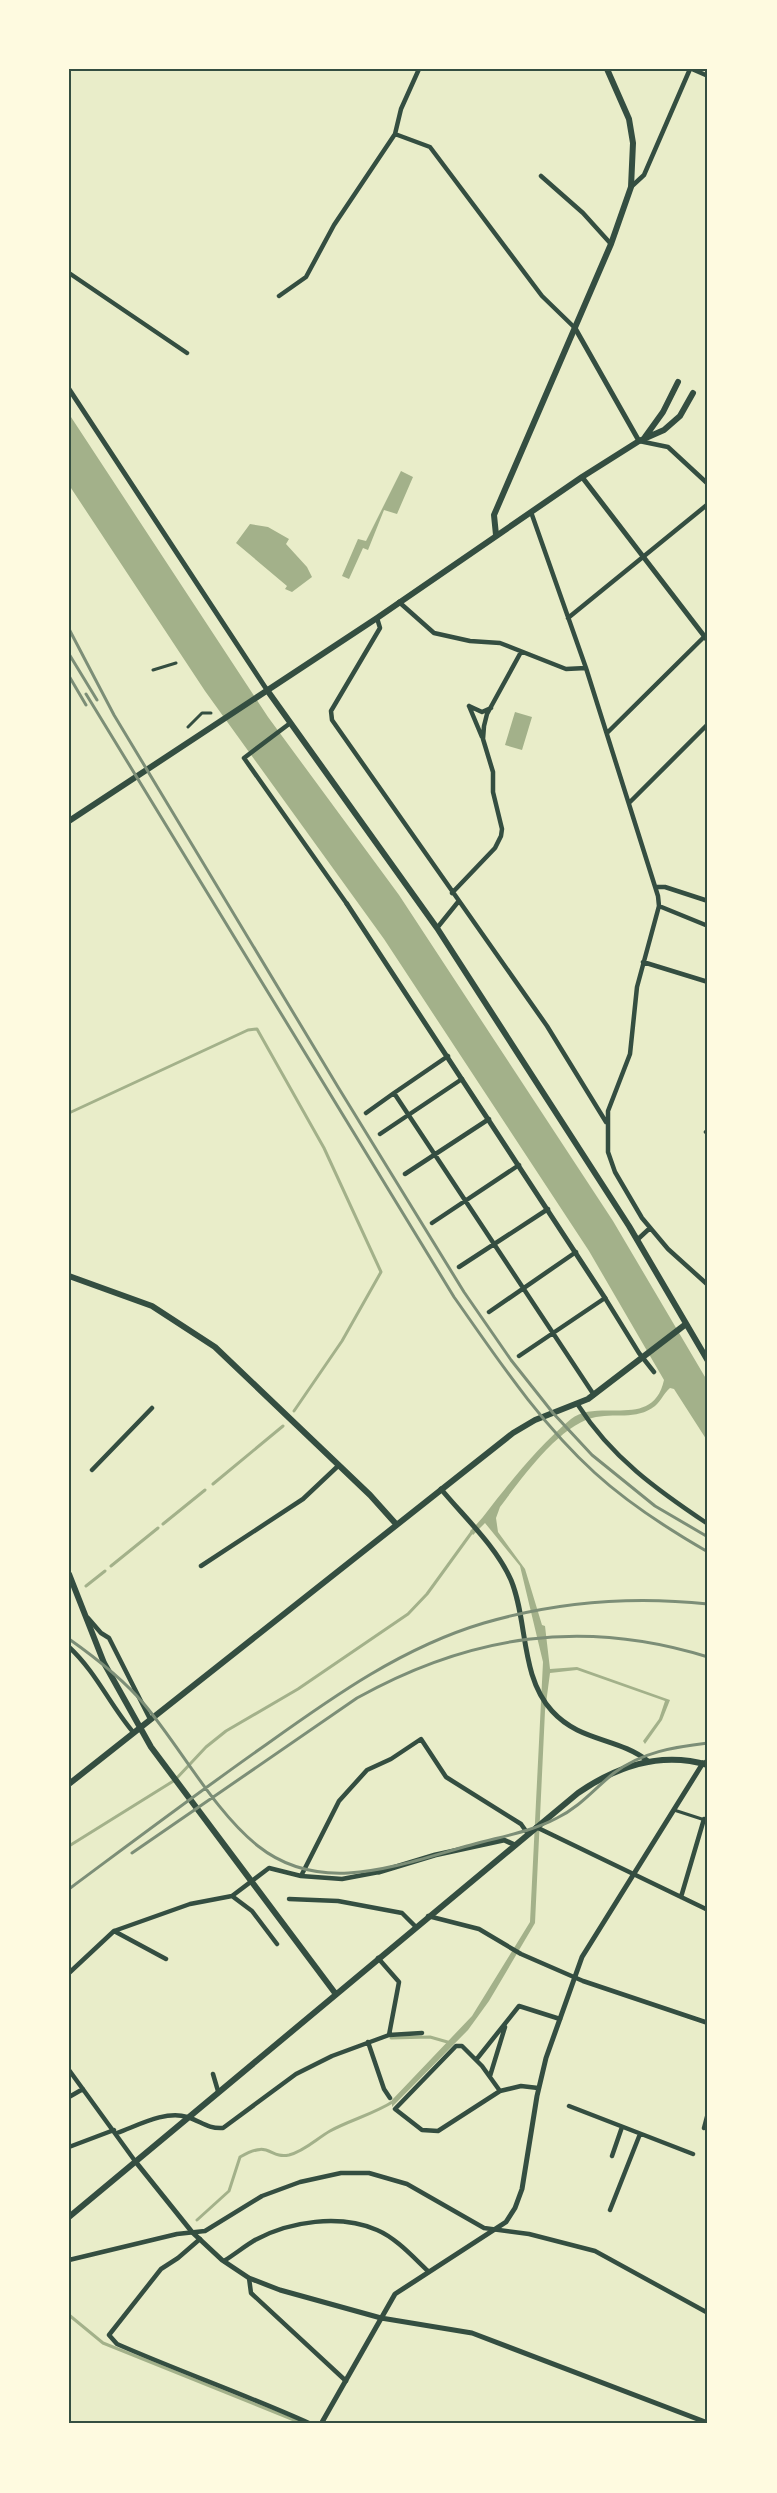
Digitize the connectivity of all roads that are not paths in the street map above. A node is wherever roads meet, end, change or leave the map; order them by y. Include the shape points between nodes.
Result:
1 (419, 69) edge
2 (607, 69) edge
3 (691, 69) edge
4 (708, 76) edge
5 (395, 134) junction
6 (541, 176) dead end
7 (631, 187) junction
8 (610, 244) junction
9 (69, 273) edge
10 (279, 296) dead end
11 (575, 328) junction
12 (187, 353) dead end
13 (678, 382) dead end
14 (69, 389) edge
15 (693, 393) dead end
16 (642, 440) junction
17 (582, 477) junction
18 (708, 484) edge
19 (708, 504) edge
20 (531, 512) junction
21 (496, 535) junction
22 (643, 556) junction
23 (399, 602) junction
24 (377, 618) junction
25 (568, 618) junction
26 (707, 637) edge
27 (521, 652) junction
28 (177, 663) dead end
29 (586, 668) junction
30 (153, 670) dead end
31 (265, 692) junction
32 (490, 708) junction
33 (211, 713) dead end
34 (708, 724) edge
35 (288, 726) junction
36 (188, 727) dead end
37 (607, 733) junction
38 (483, 739) junction
39 (629, 803) junction
40 (69, 821) edge
41 (656, 887) junction
42 (452, 893) junction
43 (708, 901) edge
44 (458, 902) junction
45 (347, 904) joint
46 (659, 906) junction
47 (708, 926) edge
48 (437, 928) junction
49 (643, 962) junction
50 (708, 982) edge
51 (448, 1056) junction
52 (462, 1079) junction
53 (394, 1093) junction
54 (366, 1113) dead end
55 (408, 1115) junction
56 (489, 1119) junction
57 (606, 1123) junction
58 (380, 1134) dead end
59 (435, 1156) junction
60 (519, 1164) junction
61 (405, 1174) dead end
62 (466, 1201) junction
63 (548, 1209) junction
64 (432, 1223) dead end
65 (650, 1228) junction
66 (637, 1240) junction
67 (493, 1244) junction
68 (576, 1252) junction
69 (459, 1267) dead end
70 (69, 1276) edge
71 (708, 1285) edge
72 (522, 1290) junction
73 (605, 1298) junction
74 (489, 1312) dead end
75 (686, 1324) junction
76 (552, 1334) junction
77 (519, 1356) dead end
78 (643, 1357) junction
79 (708, 1361) edge
80 (654, 1372) dead end
81 (594, 1395) junction
82 (578, 1405) junction
83 (152, 1408) dead end
84 (338, 1466) junction
85 (92, 1470) dead end
86 (441, 1489) junction
87 (396, 1524) junction
88 (708, 1524) edge
89 (201, 1566) dead end
90 (69, 1574) edge
91 (71, 1587) edge
92 (84, 1613) junction
93 (69, 1647) edge
94 (150, 1719) junction
95 (133, 1732) junction
96 (648, 1761) junction
97 (706, 1762) edge
98 (69, 1784) edge
99 (674, 1810) junction
100 (706, 1820) edge
101 (536, 1829) junction
102 (515, 1845) junction
103 (379, 1872) joint
104 (633, 1873) junction
105 (301, 1876) junction
106 (232, 1896) junction
107 (681, 1897) junction
108 (289, 1899) dead end
109 (708, 1910) edge
110 (428, 1916) junction
111 (415, 1926) junction
112 (114, 1931) junction
113 (277, 1944) dead end
114 (378, 1957) junction
115 (166, 1959) dead end
116 (69, 1973) edge
117 (574, 1977) junction
118 (335, 1993) junction
119 (560, 2019) junction
120 (708, 2023) edge
121 (506, 2025) junction
122 (422, 2033) dead end
123 (389, 2035) junction
124 (368, 2042) junction
125 (476, 2060) junction
126 (69, 2070) edge
127 (213, 2074) dead end
128 (490, 2076) junction
129 (538, 2088) junction
130 (83, 2089) junction
131 (218, 2091) junction
132 (500, 2091) junction
133 (69, 2097) edge
134 (390, 2098) dead end
135 (569, 2106) dead end
136 (708, 2113) edge
137 (188, 2117) junction
138 (622, 2127) junction
139 (704, 2128) dead end
140 (115, 2132) junction
141 (640, 2134) junction
142 (69, 2147) edge
143 (693, 2154) dead end
144 (612, 2156) dead end
145 (135, 2161) junction
146 (610, 2210) dead end
147 (69, 2217) edge
148 (495, 2229) junction
149 (192, 2232) junction
150 (200, 2238) junction
151 (69, 2260) edge
152 (224, 2261) junction
153 (428, 2271) junction
154 (249, 2278) junction
155 (708, 2313) edge
156 (381, 2318) junction
157 (346, 2381) junction
158 (708, 2423) edge
159 (311, 2424) edge
160 (321, 2424) edge

1 - 5 street via 400,109
2 - 7 main road via 629,119 633,143
3 - 4 street
3 - 7 street via 644,175
5 - 10 street via 334,225 306,277
5 - 11 street via 430,147 542,296
6 - 8 street via 583,213
7 - 8 main road
8 - 11 main road
9 - 12 street
11 - 16 street
11 - 21 main road via 494,515
13 - 16 main road via 663,412
14 - 31 street
15 - 16 main road via 680,416 664,430
16 - 17 main road
16 - 18 street via 668,447
17 - 20 main road
17 - 22 street
19 - 22 street
20 - 21 main road
20 - 25 street
21 - 23 main road
22 - 25 street
22 - 26 street
23 - 24 main road
23 - 27 street via 434,633 500,643
24 - 31 main road
24 - 42 street via 380,628 332,711 332,720
25 - 29 street
26 - 37 street
27 - 29 street via 566,669
27 - 32 street
28 - 30 street
29 - 37 street
31 - 35 main road
31 - 40 main road
32 - 38 street
32 - 38 street via 482,712 469,706
33 - 36 street via 202,713
34 - 39 street
35 - 45 street via 244,758
35 - 48 main road
37 - 39 street
38 - 42 street via 493,772 501,836 495,848
39 - 41 street
41 - 43 street
41 - 46 street
42 - 44 street
44 - 48 street
44 - 57 street via 547,1026
45 - 51 street
46 - 47 street
46 - 49 street
48 - 66 main road
49 - 50 street
49 - 57 street via 630,1054
51 - 52 street
51 - 53 street
52 - 55 street
52 - 56 street
53 - 54 street
53 - 55 street
55 - 58 street
55 - 59 street
56 - 59 street
56 - 60 street
57 - 65 street via 608,1152 615,1172
59 - 61 street
59 - 62 street
60 - 62 street
60 - 63 street
62 - 64 street
62 - 67 street
63 - 67 street
63 - 68 street
65 - 66 street
65 - 71 street
66 - 75 main road
67 - 69 street
67 - 72 street
68 - 72 street
68 - 73 street
70 - 84 main road via 152,1306 208,1342
72 - 74 street
72 - 76 street
73 - 76 street
73 - 78 street
75 - 78 main road
75 - 79 main road
76 - 77 street
76 - 81 street
78 - 80 street
78 - 81 main road
81 - 82 main road
82 - 86 main road via 535,1420 513,1433
82 - 88 street via 609,1448 633,1470
83 - 85 street
84 - 87 main road
84 - 89 street via 303,1499
86 - 87 main road
86 - 96 street via 506,1569 517,1598 537,1687 548,1707 576,1731 634,1750
87 - 94 main road
90 - 91 main road
91 - 92 main road
92 - 94 street via 110,1638
92 - 118 main road via 129,1710 173,1779
93 - 95 street via 91,1670 110,1704
94 - 95 main road
95 - 98 main road
96 - 97 main road
96 - 101 main road via 591,1784
97 - 99 street
99 - 100 street
99 - 104 street
100 - 107 street
101 - 102 main road
101 - 104 street
101 - 105 street via 521,1824 446,1777 421,1739 367,1770 339,1801
102 - 103 street via 504,1840
102 - 110 main road
103 - 105 street via 342,1878
104 - 107 street
104 - 117 street via 586,1949
105 - 106 street via 269,1868
106 - 112 street via 180,1907
106 - 113 street via 252,1911
107 - 109 street
108 - 111 street via 338,1901 402,1912
110 - 111 main road
110 - 117 street via 479,1929 521,1954
111 - 114 main road
112 - 115 street
112 - 116 street
114 - 118 main road
114 - 123 street via 399,1982
117 - 119 street
117 - 120 street
118 - 131 main road
119 - 121 street via 519,2006
119 - 129 street
121 - 125 street
121 - 128 street
122 - 123 street
123 - 124 street
124 - 134 street
124 - 137 street via 296,2074 223,2128 208,2128
125 - 128 street
125 - 132 street via 462,2046 456,2046 395,2109 422,2130 438,2132
126 - 130 street
127 - 131 street
128 - 132 street
129 - 132 street via 521,2086
129 - 148 street via 520,2196 506,2222
130 - 133 street
130 - 140 street
131 - 137 main road
135 - 138 street
136 - 139 street
137 - 140 street via 160,2117
137 - 145 main road
138 - 141 street
138 - 144 street
140 - 142 street
140 - 145 street
141 - 143 street
141 - 146 street
145 - 147 main road
145 - 149 street
148 - 149 street via 464,2219 389,2177 341,2173 281,2188 216,2226
148 - 153 street
148 - 155 street via 595,2251
149 - 150 street
149 - 151 street
150 - 152 street
150 - 159 street via 161,2269 109,2335 117,2344 175,2370 254,2398
152 - 153 street via 274,2232 328,2221 377,2230
152 - 154 street
153 - 156 street via 395,2294
154 - 156 street
154 - 157 street via 251,2293
156 - 157 street
156 - 158 street via 472,2333
157 - 160 street

